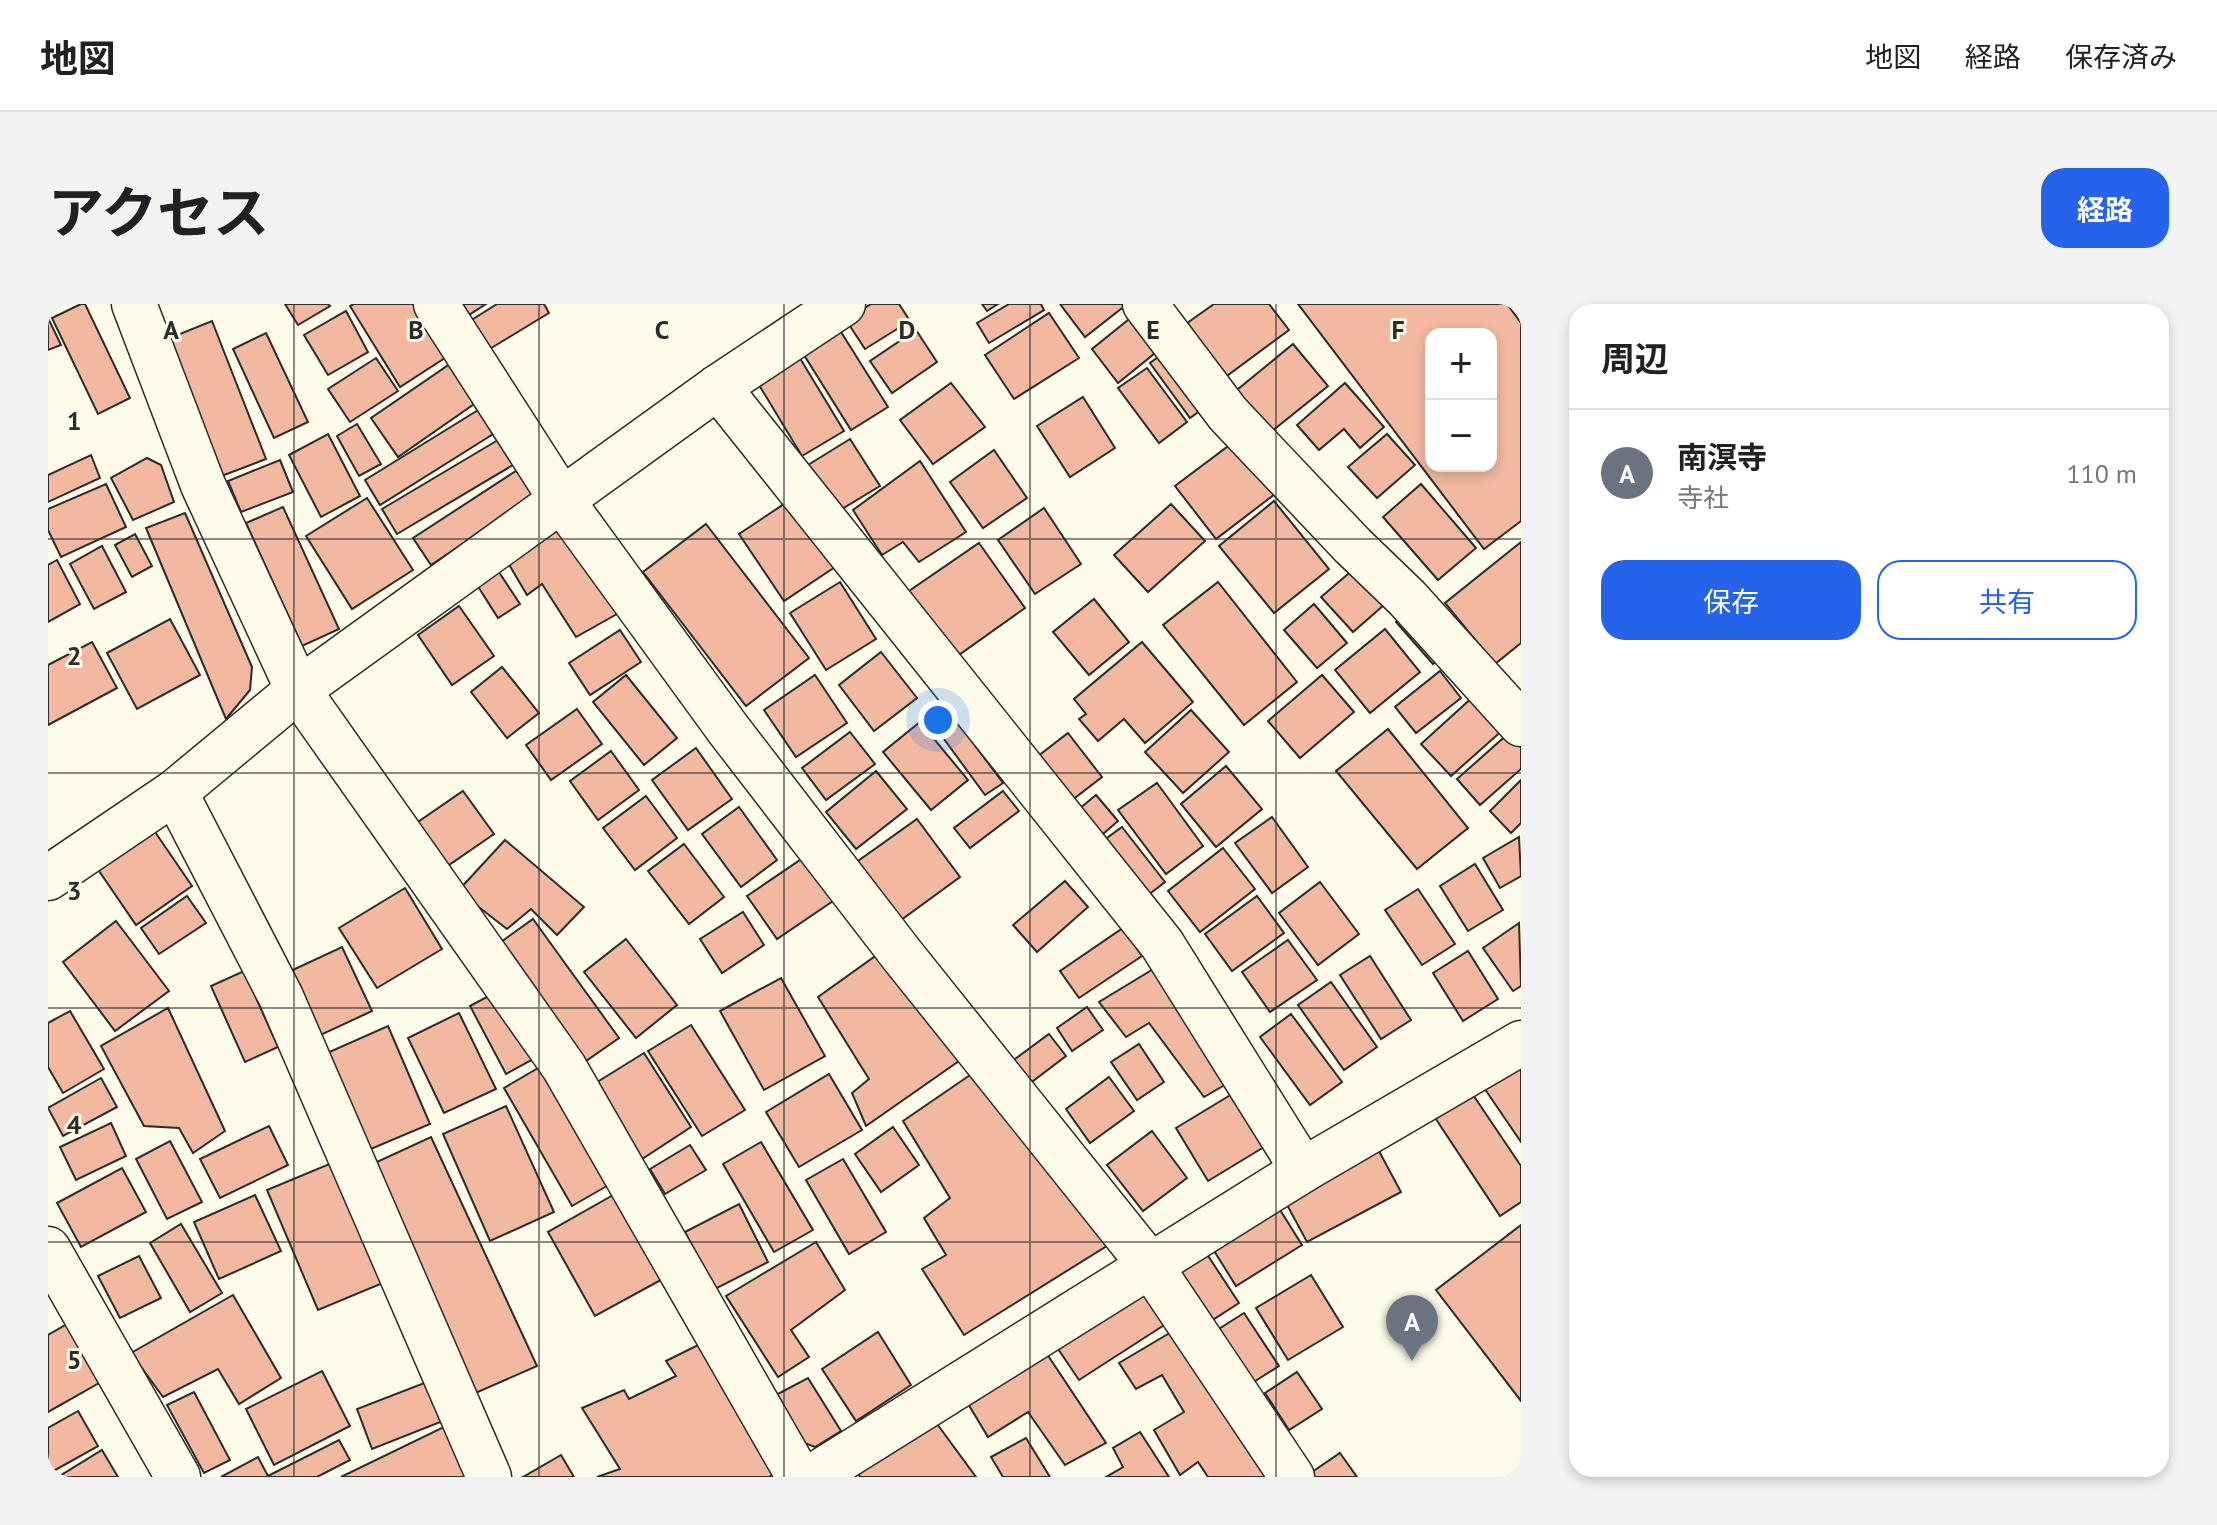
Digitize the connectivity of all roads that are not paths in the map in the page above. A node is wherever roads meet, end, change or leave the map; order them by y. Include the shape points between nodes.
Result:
1 (134, 304) edge
2 (436, 304) edge
3 (843, 304) edge
4 (1145, 304) edge
5 (718, 387) junction
6 (563, 502) junction
7 (298, 690) junction
8 (1521, 724) edge
9 (175, 792) junction
10 (48, 878) edge
11 (1521, 1043) edge
12 (1303, 1170) junction
13 (48, 1249) edge
14 (1150, 1265) junction
15 (178, 1477) edge
16 (489, 1477) edge
17 (799, 1477) edge
18 (812, 1477) edge
19 (1292, 1477) edge

1 - 7 street via 203,485
2 - 6 street
3 - 5 street
4 - 8 street via 1228,414
5 - 6 street
5 - 12 street via 1162,944
6 - 7 street
6 - 14 street via 728,729
7 - 9 street
7 - 17 street via 564,1067
9 - 10 street
9 - 16 street via 281,997
11 - 12 street
12 - 14 street
13 - 15 street
14 - 18 street
14 - 19 street

